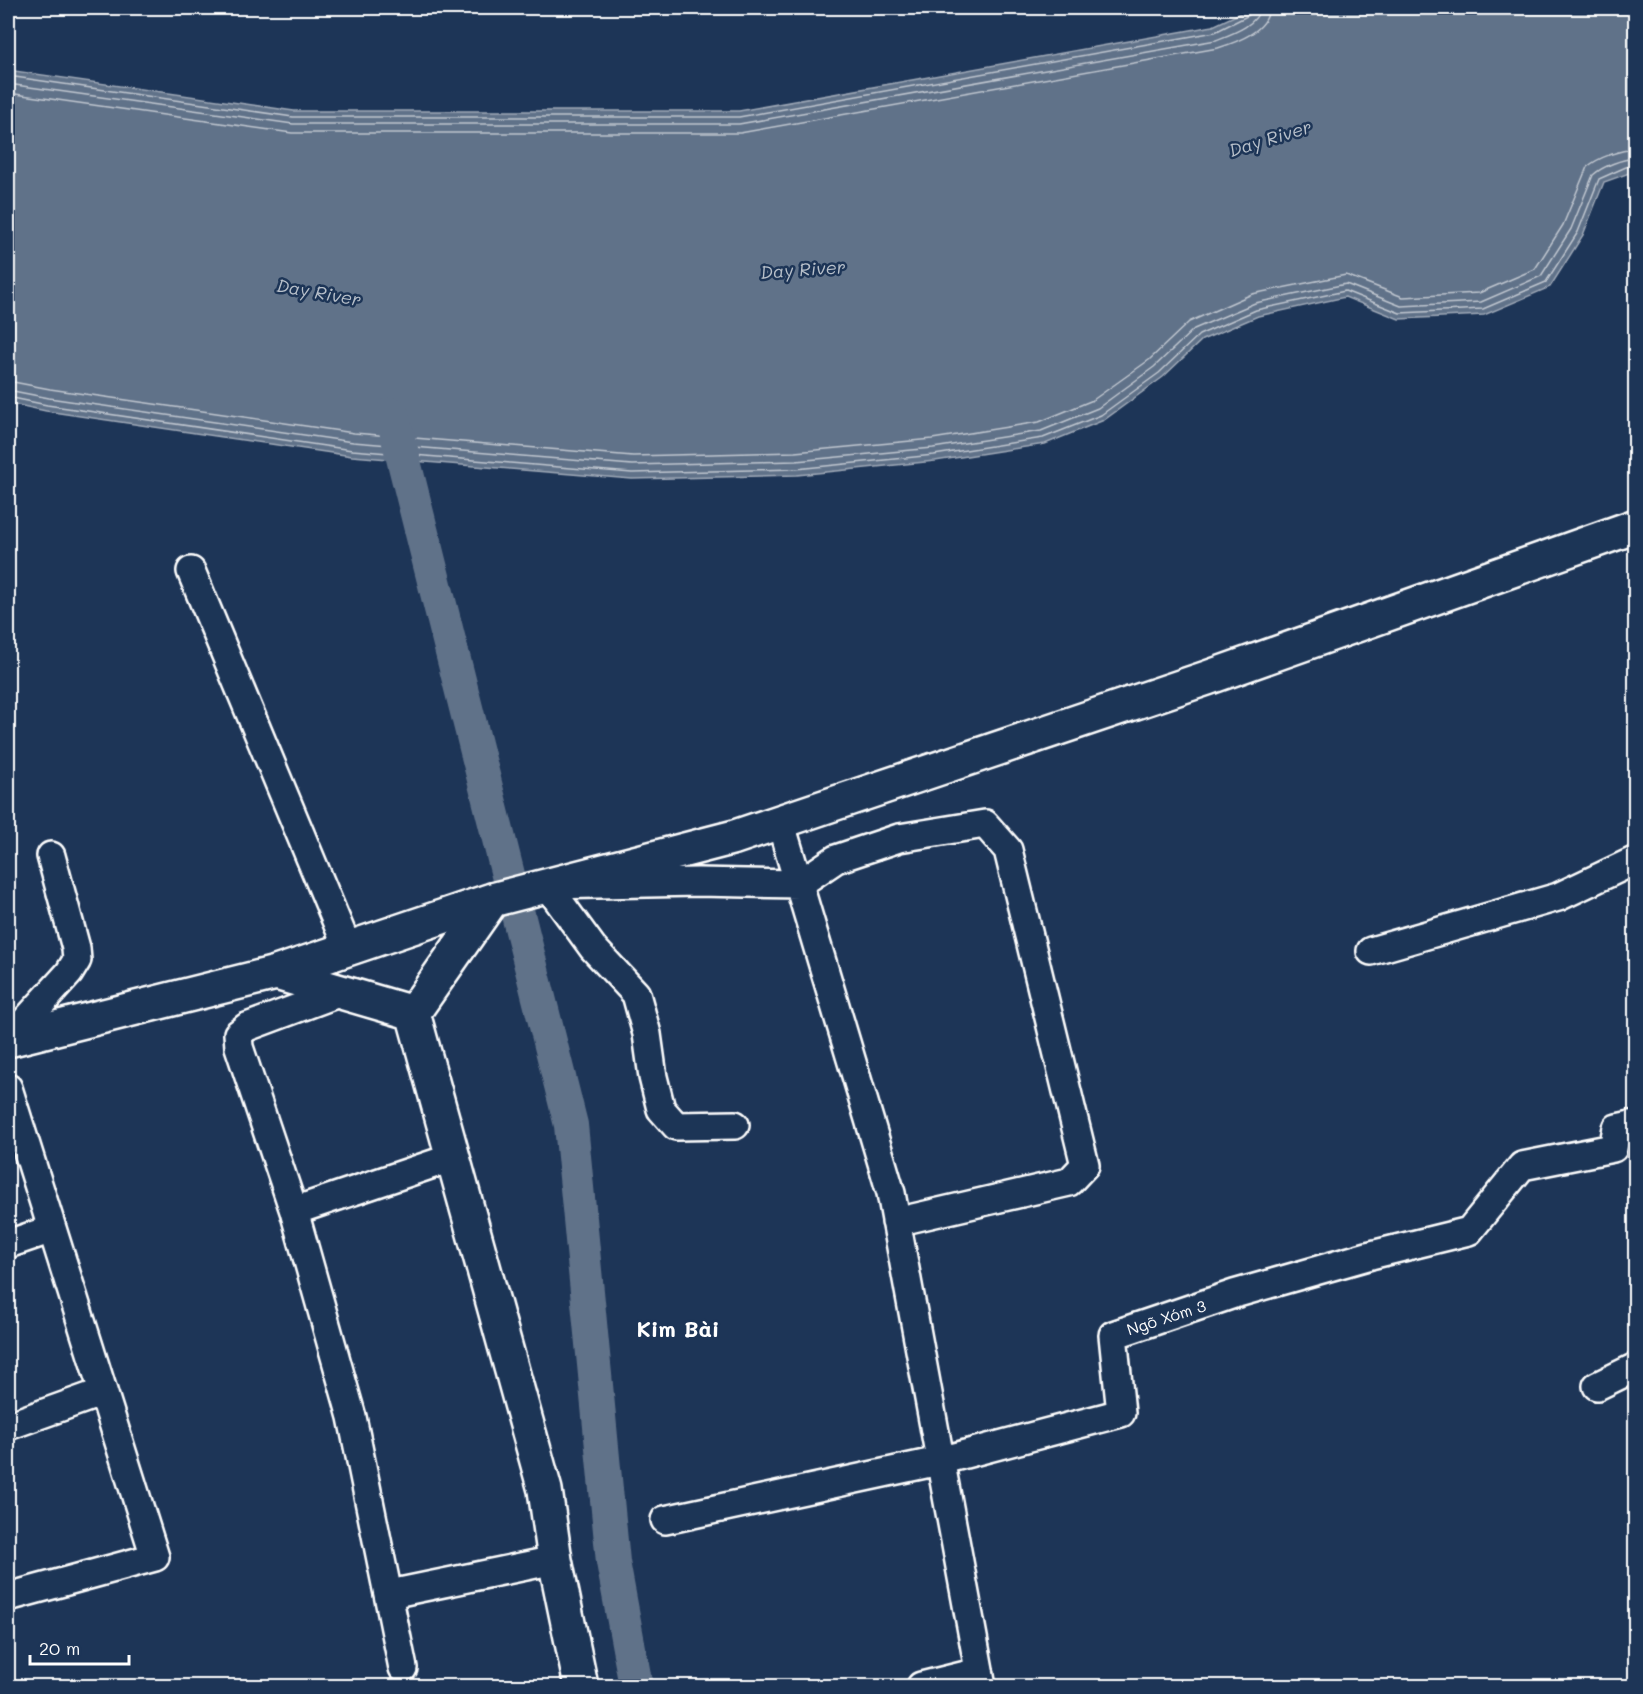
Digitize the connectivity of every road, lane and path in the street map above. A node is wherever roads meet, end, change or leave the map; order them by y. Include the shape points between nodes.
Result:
1 (1635, 526) edge
2 (191, 571) dead end
3 (780, 821) junction
4 (51, 856) dead end
5 (1635, 860) edge
6 (799, 884) junction
7 (547, 885) junction
8 (492, 900) junction
9 (348, 949) junction
10 (1371, 951) dead end
11 (276, 973) junction
12 (341, 992) junction
13 (414, 1013) junction
14 (8, 1040) edge
15 (8, 1088) edge
16 (1635, 1124) edge
17 (735, 1125) dead end
18 (454, 1157) junction
19 (294, 1211) junction
20 (896, 1221) junction
21 (52, 1229) junction
22 (8, 1244) edge
23 (1635, 1367) edge
24 (1597, 1386) dead end
25 (103, 1392) junction
26 (8, 1425) edge
27 (939, 1461) junction
28 (665, 1520) dead end
29 (555, 1560) junction
30 (390, 1594) junction
31 (8, 1597) edge
32 (403, 1668) dead end
33 (980, 1679) edge
34 (581, 1686) edge
35 (921, 1686) edge

1 - 3 street via 1218,674
2 - 9 street
3 - 6 street
3 - 7 street via 735,837
4 - 14 street via 77,960
5 - 10 street via 1558,897
6 - 7 street
6 - 20 street
6 - 20 street via 836,859 899,838 985,824 1008,850 1085,1165 1069,1182
7 - 8 street
7 - 17 street via 593,948 636,994 661,1110 676,1126
8 - 9 street
8 - 13 street
9 - 11 street
11 - 12 street
11 - 14 street
12 - 13 street
12 - 19 street via 247,1027 238,1034
13 - 18 street
15 - 21 street
16 - 27 street, Ngõ Xóm 3 via 1617,1128 1613,1148 1521,1166 1469,1231 1246,1291 1113,1335 1122,1413
18 - 19 street
18 - 29 street via 545,1490
19 - 30 street via 352,1417
20 - 27 street
21 - 22 street
21 - 25 street
23 - 24 street
25 - 26 street
25 - 31 street via 155,1557
27 - 28 street, Ngõ Xóm 3
27 - 33 street
29 - 30 street
29 - 34 street
30 - 32 street
33 - 35 street

